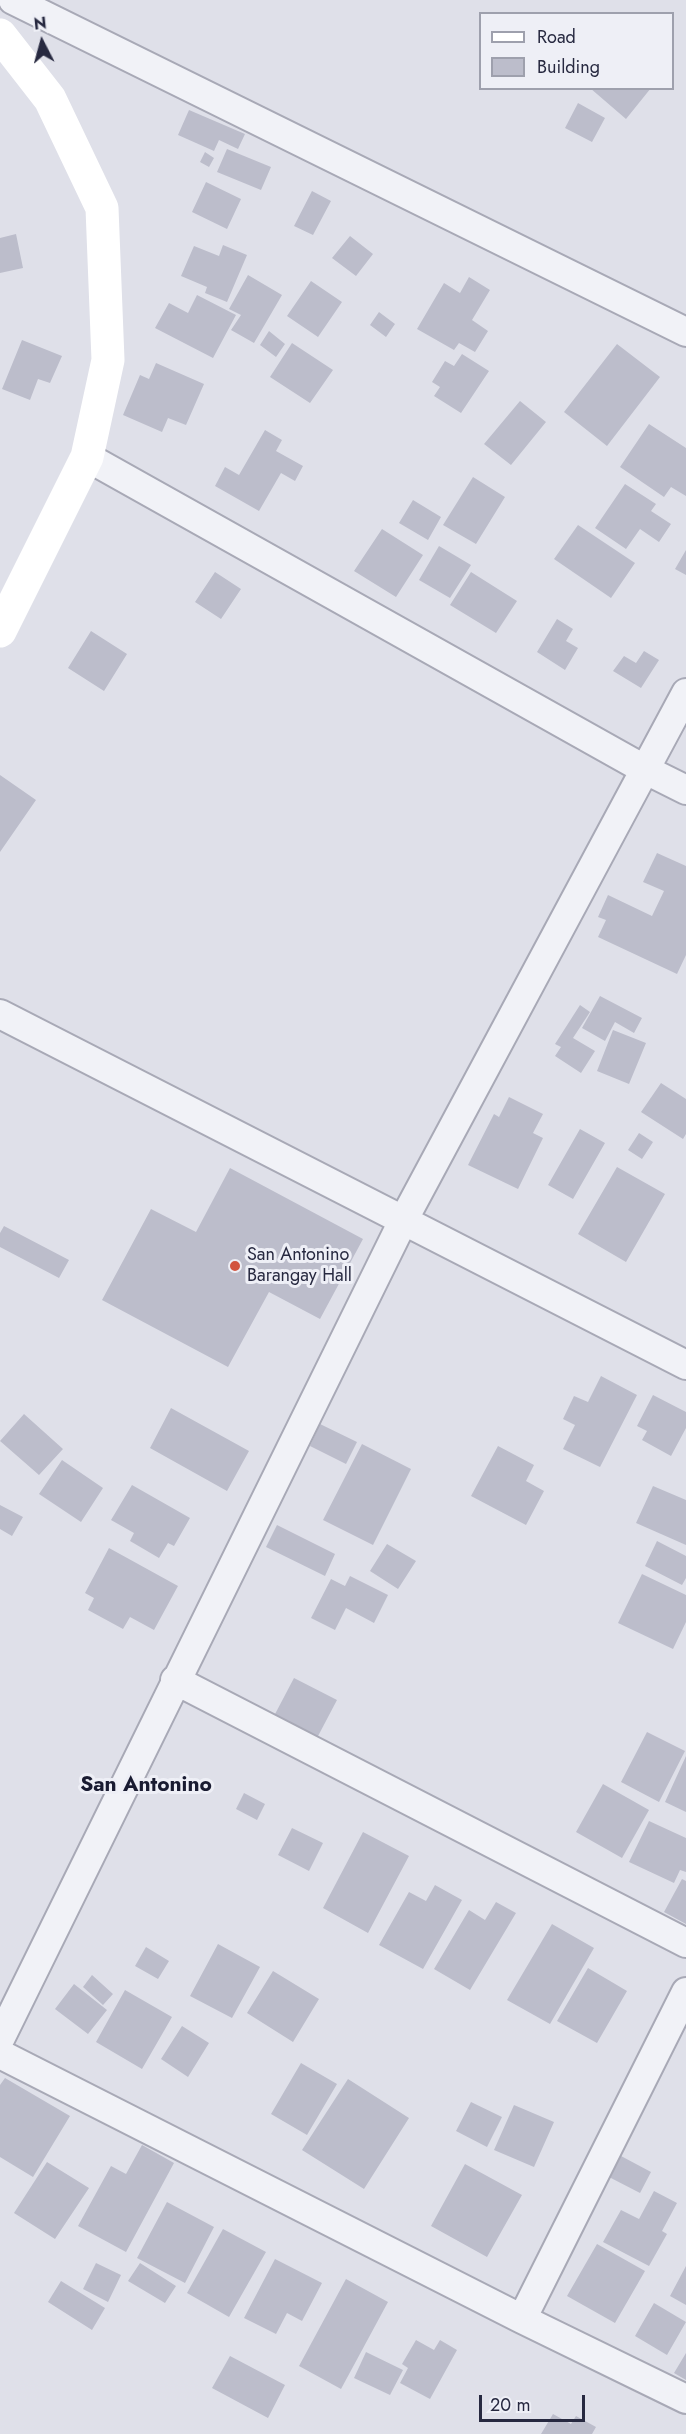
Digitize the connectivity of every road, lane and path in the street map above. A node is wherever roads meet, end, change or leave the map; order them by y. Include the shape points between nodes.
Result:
1 (13, 0) edge
2 (0, 35) edge
3 (686, 332) edge
4 (87, 457) junction
5 (0, 631) edge
6 (686, 693) edge
7 (644, 769) junction
8 (686, 790) edge
9 (0, 1014) edge
10 (404, 1219) junction
11 (686, 1365) edge
12 (175, 1680) junction
13 (686, 1943) edge
14 (686, 1992) edge
15 (0, 2038) edge
16 (0, 2054) edge
17 (522, 2319) junction
18 (686, 2399) edge

1 - 3 street
2 - 4 street via 50,99 102,208 108,360
4 - 5 street
4 - 7 street
6 - 7 street
7 - 8 street
7 - 10 street
9 - 10 street
10 - 11 street
10 - 12 street
12 - 13 street
12 - 15 street
14 - 17 street
16 - 17 street
17 - 18 street

